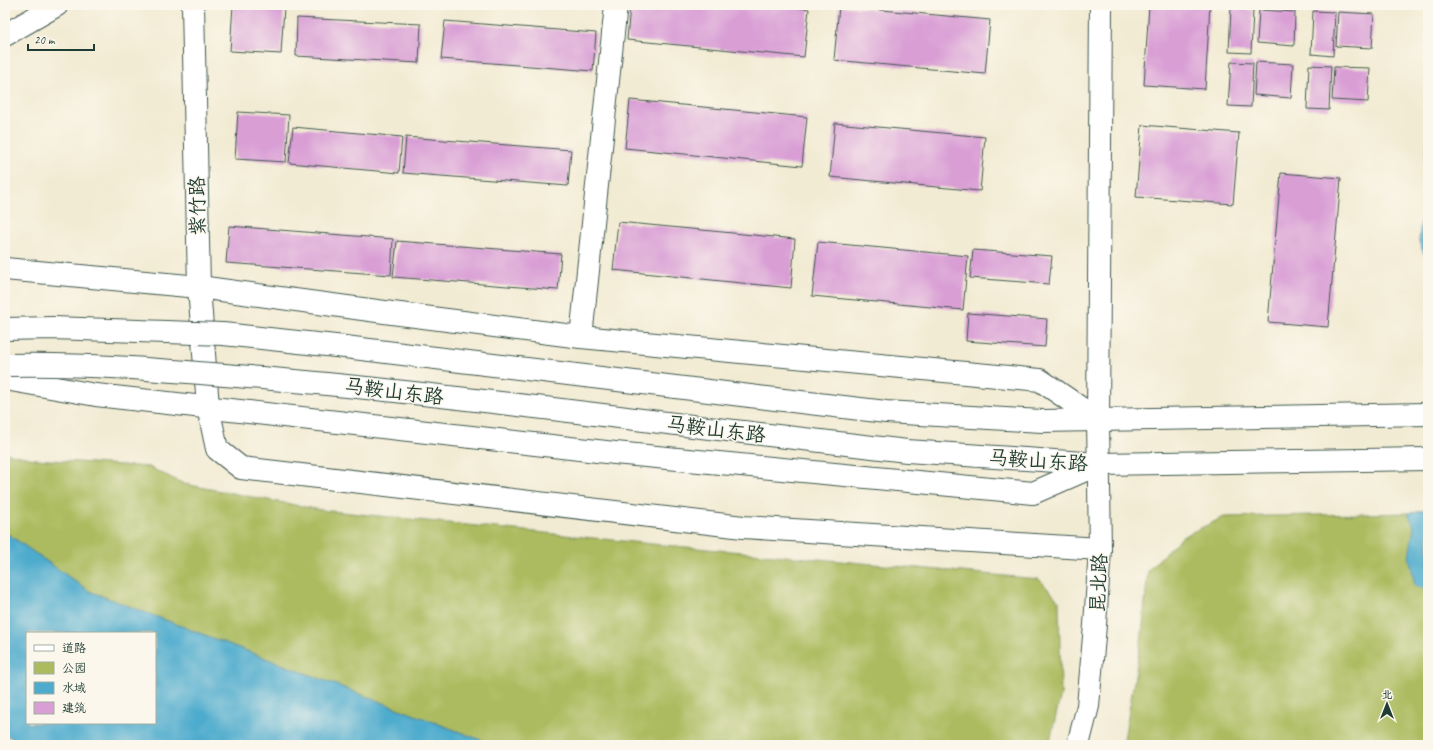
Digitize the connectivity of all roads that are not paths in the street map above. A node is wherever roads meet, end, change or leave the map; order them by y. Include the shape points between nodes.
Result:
1 (57, 5) edge
2 (193, 5) edge
3 (616, 5) edge
4 (1101, 5) edge
5 (5, 35) edge
6 (5, 269) edge
7 (199, 287) junction
8 (5, 328) edge
9 (581, 337) junction
10 (5, 365) edge
11 (5, 379) edge
12 (208, 407) junction
13 (1428, 414) edge
14 (1098, 420) junction
15 (1428, 459) edge
16 (1099, 464) junction
17 (1100, 549) junction
18 (1078, 745) edge

1 - 5 main road
2 - 7 main road, 紫竹路
3 - 9 main road
4 - 14 main road, 昆北路
6 - 7 main road
7 - 9 main road
7 - 12 main road, 紫竹路
8 - 14 main road, 马鞍山东路, bridge via 230,335 345,346 886,412 1042,421
9 - 14 main road via 1040,380
10 - 16 main road, 马鞍山东路, bridge via 52,364 179,371 342,385 907,452
11 - 12 main road via 96,395
12 - 16 main road via 615,453 1033,493
12 - 17 main road, 紫竹路 via 217,449 240,468 744,527
13 - 14 main road, 马鞍山东路
14 - 16 main road, 昆北路
15 - 16 main road, 马鞍山东路
16 - 17 main road, 昆北路
17 - 18 main road, 昆北路 via 1088,706

